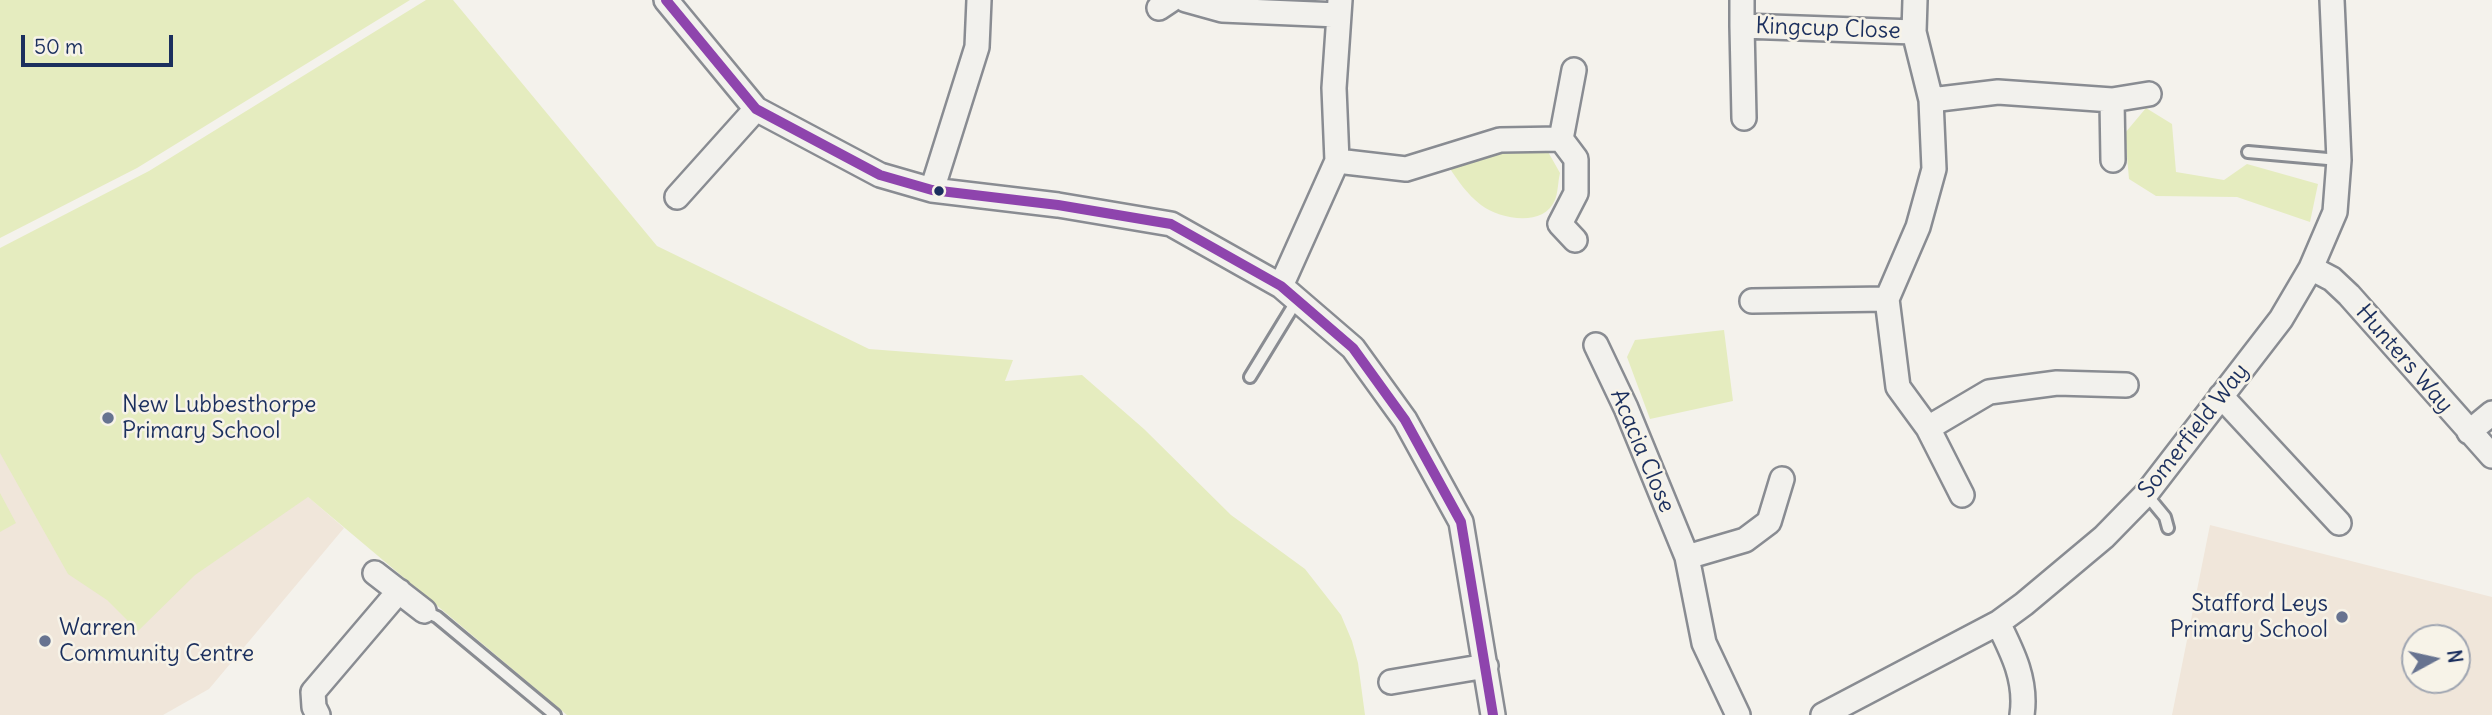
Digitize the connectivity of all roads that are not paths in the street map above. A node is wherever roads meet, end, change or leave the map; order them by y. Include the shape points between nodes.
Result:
1 (666, 0) edge
2 (979, 0) edge
3 (1186, 0) edge
4 (1742, 0) edge
5 (1915, 0) edge
6 (2332, 0) edge
7 (1339, 8) edge
8 (1742, 26) junction
9 (1914, 32) junction
10 (1574, 70) dead end
11 (2149, 94) dead end
12 (1931, 100) junction
13 (2112, 100) junction
14 (756, 109) junction
15 (1744, 118) dead end
16 (1561, 139) junction
17 (2248, 152) dead end
18 (2113, 160) dead end
19 (2339, 160) junction
20 (1337, 162) junction
21 (932, 190) junction
22 (677, 197) dead end
23 (1575, 240) dead end
24 (2311, 268) junction
25 (1289, 293) junction
26 (1887, 299) junction
27 (1752, 301) dead end
28 (1596, 345) dead end
29 (1250, 377) dead end
30 (2126, 384) dead end
31 (2221, 396) junction
32 (2492, 414) edge
33 (1928, 428) junction
34 (2469, 432) junction
35 (2492, 456) edge
36 (1782, 479) dead end
37 (2146, 494) junction
38 (1962, 495) dead end
39 (2339, 523) dead end
40 (2168, 527) dead end
41 (1687, 557) junction
42 (375, 573) dead end
43 (399, 591) junction
44 (424, 611) joint
45 (1998, 623) junction
46 (1486, 666) junction
47 (1391, 682) dead end
48 (318, 715) edge
49 (555, 715) edge
50 (1493, 715) edge
51 (1738, 715) edge
52 (1823, 715) edge
53 (2022, 715) edge

1 - 14 street
2 - 21 street via 977,47
3 - 7 street via 1222,10
4 - 8 street, Kingcup Close
5 - 9 street
6 - 19 street, Somerfield Way
7 - 20 street via 1334,88
8 - 9 street, Kingcup Close
8 - 15 street, Kingcup Close
9 - 12 street
10 - 16 street
11 - 13 street
12 - 13 street via 1998,92
12 - 26 street via 1934,169 1918,227
13 - 18 street
14 - 21 street via 880,175
14 - 22 street
16 - 20 street via 1500,140 1406,169
16 - 23 street via 1576,159 1576,193 1560,225
17 - 19 lane
19 - 24 street, Somerfield Way via 2334,212
20 - 25 street
21 - 25 street via 1171,224
24 - 31 street, Somerfield Way via 2281,319
24 - 34 street, Hunters Way via 2349,295
25 - 29 lane
25 - 46 street via 1353,348 1405,420 1461,522
26 - 27 street
26 - 33 street via 1898,387
28 - 41 street, Acacia Close
30 - 33 street via 2057,383 1989,393
31 - 37 street, Somerfield Way
31 - 39 street
32 - 34 street
33 - 38 street
34 - 35 street, Hunters Way
36 - 41 street via 1769,522 1745,540
37 - 40 lane
37 - 45 street, Somerfield Way via 2104,537
41 - 51 street, Acacia Close via 1704,643
42 - 43 street
43 - 44 street
43 - 48 street via 313,692
44 - 49 lane
45 - 52 street, Somerfield Way
45 - 53 street via 2017,661
46 - 47 street
46 - 50 street

